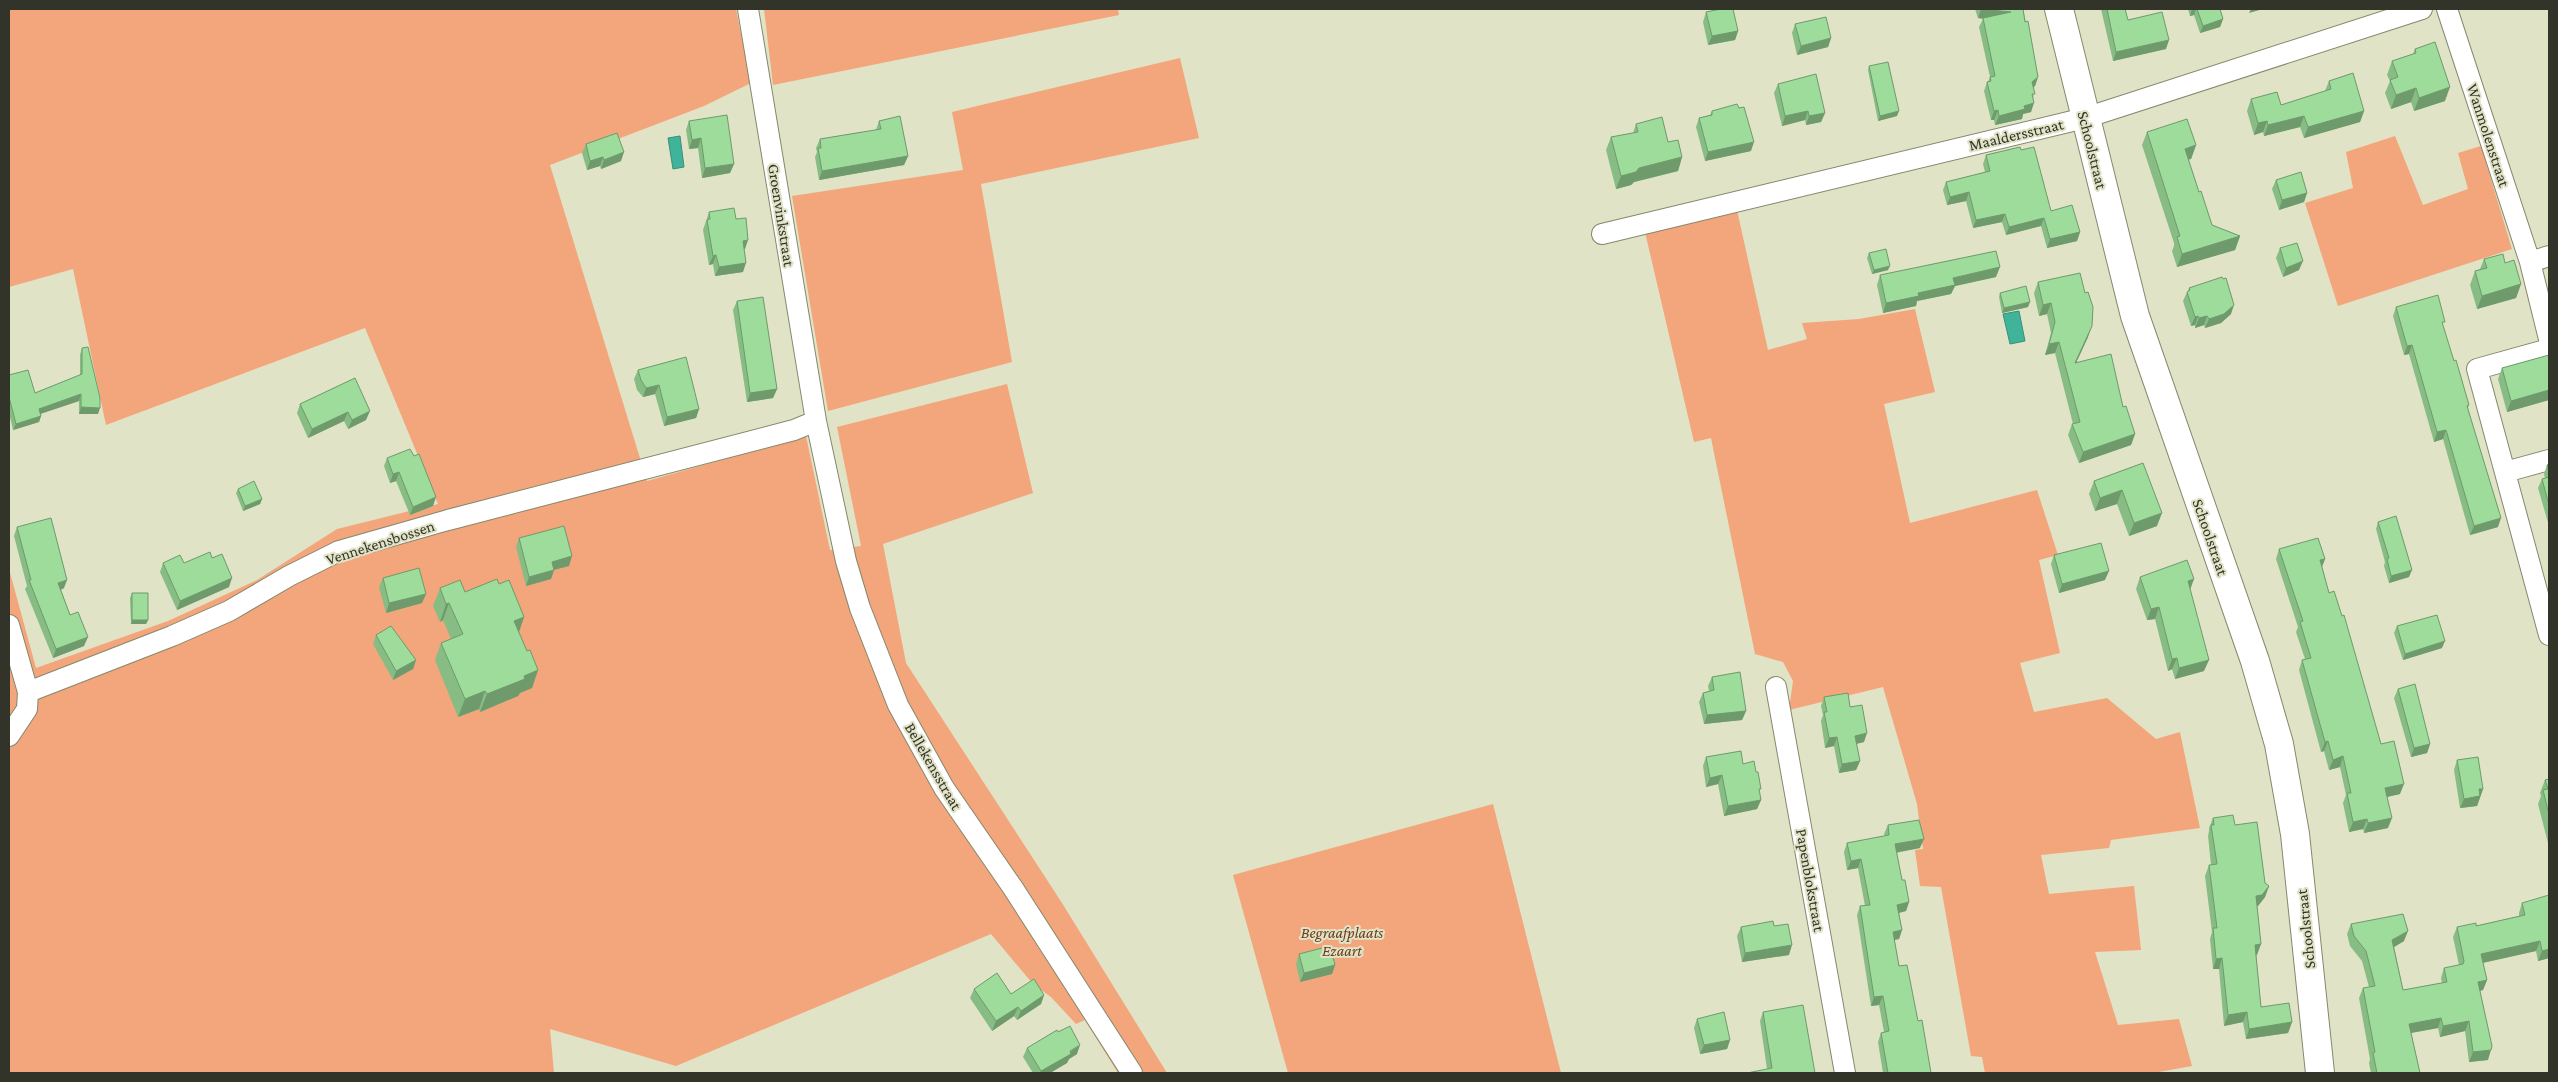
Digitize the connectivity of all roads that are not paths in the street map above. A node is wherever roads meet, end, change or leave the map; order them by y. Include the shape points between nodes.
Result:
1 (748, 9) edge
2 (2059, 9) edge
3 (2422, 9) edge
4 (2447, 9) edge
5 (2085, 118) junction
6 (1602, 234) dead end
7 (2549, 256) edge
8 (2530, 262) junction
9 (2549, 339) edge
10 (2549, 349) edge
11 (816, 421) junction
12 (2549, 460) edge
13 (2505, 472) junction
14 (9, 625) edge
15 (2549, 636) edge
16 (1776, 687) dead end
17 (28, 692) junction
18 (9, 736) edge
19 (1132, 1073) edge
20 (1845, 1073) edge
21 (2320, 1073) edge

1 - 11 street, Groenvinkstraat
2 - 5 street, Schoolstraat
3 - 5 street, Maaldersstraat
4 - 8 street, Wanmolenstraat
5 - 6 street, Maaldersstraat
5 - 21 street, Schoolstraat via 2134,316 2255,661 2279,744 2295,834
7 - 8 street
8 - 9 street, Wanmolenstraat
10 - 13 street via 2477,369
11 - 17 street, Vennekensbossen via 794,430 339,551 229,610 172,636
11 - 19 street, Bellekensstraat via 846,561 860,608 898,705 944,788 1013,888
12 - 13 street
13 - 15 street
14 - 17 street
16 - 20 street, Papenblokstraat
17 - 18 street via 27,709

